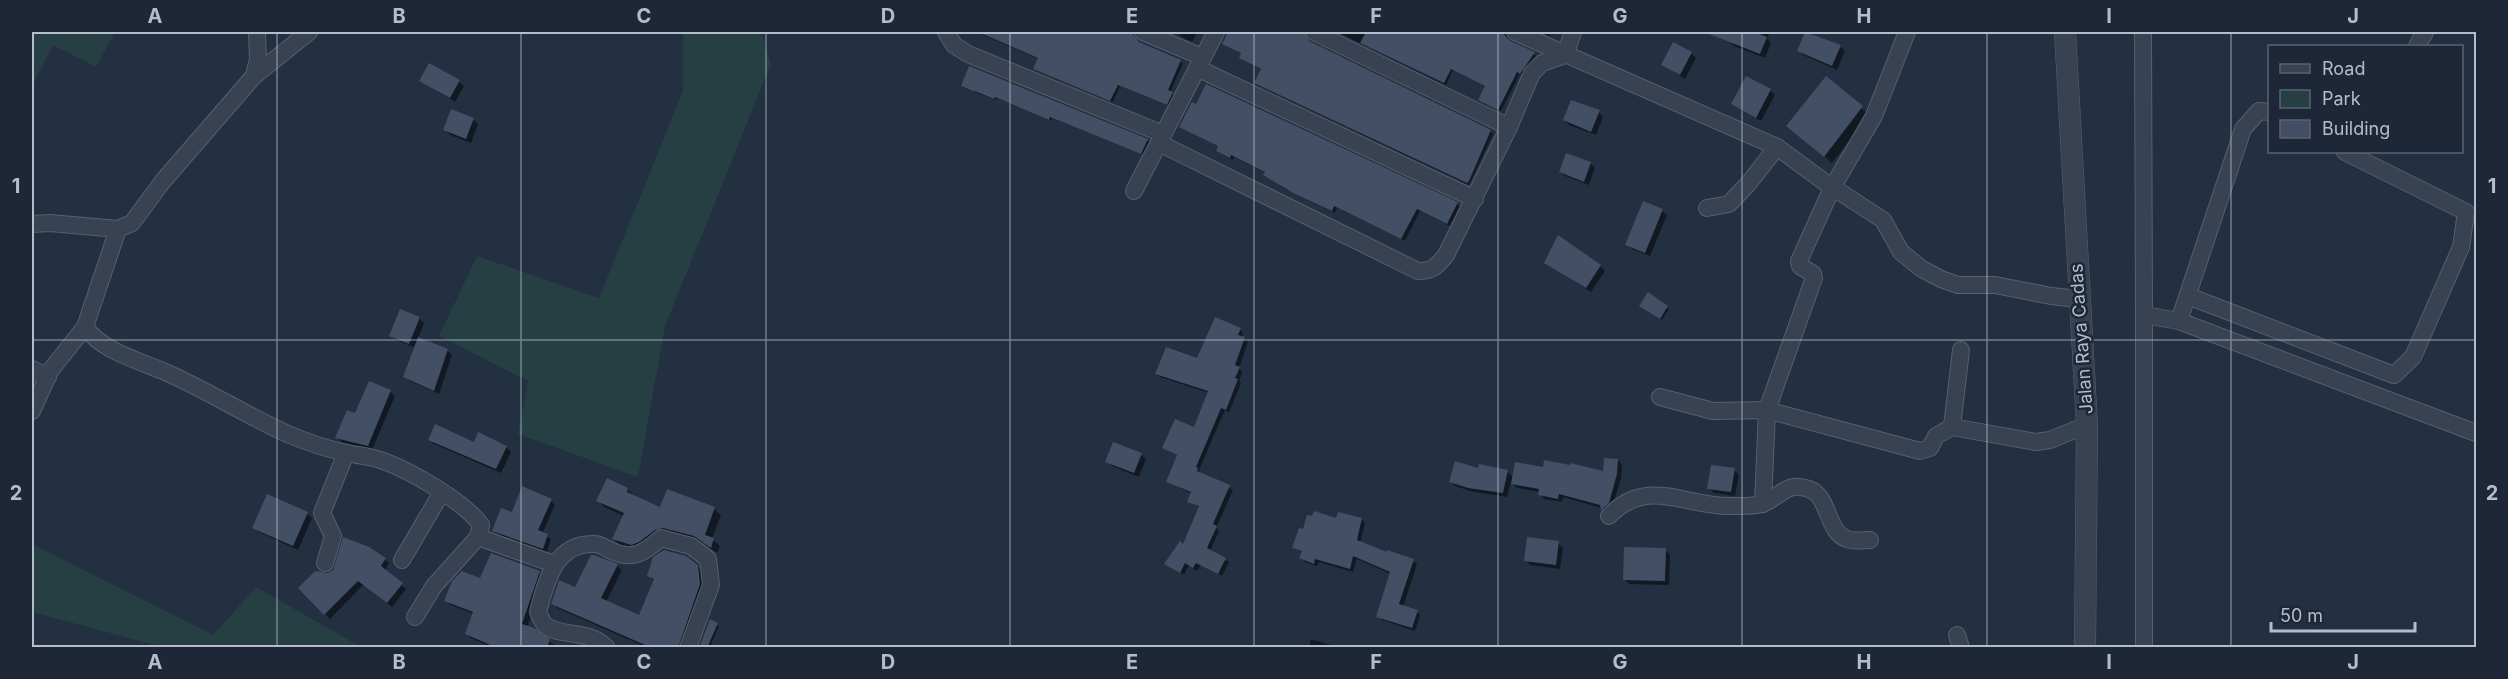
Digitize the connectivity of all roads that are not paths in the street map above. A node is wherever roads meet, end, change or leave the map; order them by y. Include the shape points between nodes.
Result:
1 (257, 32) edge
2 (309, 32) edge
3 (946, 32) edge
4 (1143, 32) edge
5 (1216, 32) edge
6 (1314, 32) edge
7 (1515, 32) edge
8 (1574, 32) edge
9 (1907, 32) edge
10 (2065, 32) edge
11 (2143, 32) edge
12 (2425, 32) edge
13 (2417, 45) edge
14 (1565, 55) junction
15 (1200, 63) junction
16 (254, 76) junction
17 (2268, 112) edge
18 (1509, 127) junction
19 (1161, 138) junction
20 (1777, 147) junction
21 (2353, 154) edge
22 (1832, 188) junction
23 (1134, 191) dead end
24 (1474, 199) junction
25 (1707, 208) dead end
26 (32, 224) edge
27 (118, 229) junction
28 (2188, 296) junction
29 (2078, 299) junction
30 (2144, 315) junction
31 (2179, 321) junction
32 (85, 327) junction
33 (1961, 350) dead end
34 (32, 369) edge
35 (48, 377) junction
36 (1660, 397) dead end
37 (1767, 410) junction
38 (32, 411) edge
39 (2087, 425) junction
40 (1952, 427) junction
41 (2476, 433) edge
42 (346, 453) junction
43 (442, 492) junction
44 (1762, 504) junction
45 (1609, 516) dead end
46 (478, 537) junction
47 (1870, 540) dead end
48 (402, 560) dead end
49 (325, 563) dead end
50 (554, 564) junction
51 (415, 617) dead end
52 (607, 648) edge
53 (688, 648) edge
54 (2085, 648) edge
55 (2144, 648) edge

1 - 16 street
2 - 16 street
3 - 19 street via 954,45 968,54
4 - 15 street
5 - 15 street
6 - 18 street
7 - 14 street
8 - 14 street
9 - 22 street via 1874,116
10 - 29 street, Jalan Raya Cadas
11 - 30 street
12 - 13 street
14 - 18 street via 1547,60 1532,73
14 - 20 street
15 - 19 street
15 - 24 street
16 - 27 street via 132,223
17 - 28 street via 2259,111 2243,129
18 - 24 street
19 - 23 street
19 - 24 street via 1418,271 1435,268 1446,255
20 - 22 street
20 - 25 street via 1729,204
21 - 28 street via 2466,212 2461,247 2413,357 2394,375
22 - 29 street via 1883,220 1901,252 1941,279 1958,285 1995,285
22 - 37 street via 1799,261 1813,274 1814,282
26 - 27 street
27 - 32 street
28 - 31 street
29 - 39 street, Jalan Raya Cadas
30 - 31 street
30 - 55 street
31 - 41 street
32 - 35 street
32 - 42 street via 110,348 291,435
33 - 40 street
34 - 35 street
35 - 38 street
36 - 37 street via 1713,411
37 - 40 street via 1920,451 1930,448 1936,436
37 - 44 street
39 - 40 street via 2036,442
39 - 54 street, Jalan Raya Cadas
42 - 43 street via 371,457
42 - 49 street via 322,513 333,536
43 - 46 street via 473,514 481,525
43 - 48 street
44 - 45 street via 1729,506 1652,495 1633,497
44 - 47 street via 1790,486 1813,490 1841,536 1848,540
46 - 50 street
46 - 51 street via 434,586
50 - 52 street via 538,612 545,625 584,634
50 - 53 street via 572,548 596,543 622,556 644,553 661,538 691,546 708,558 711,585

